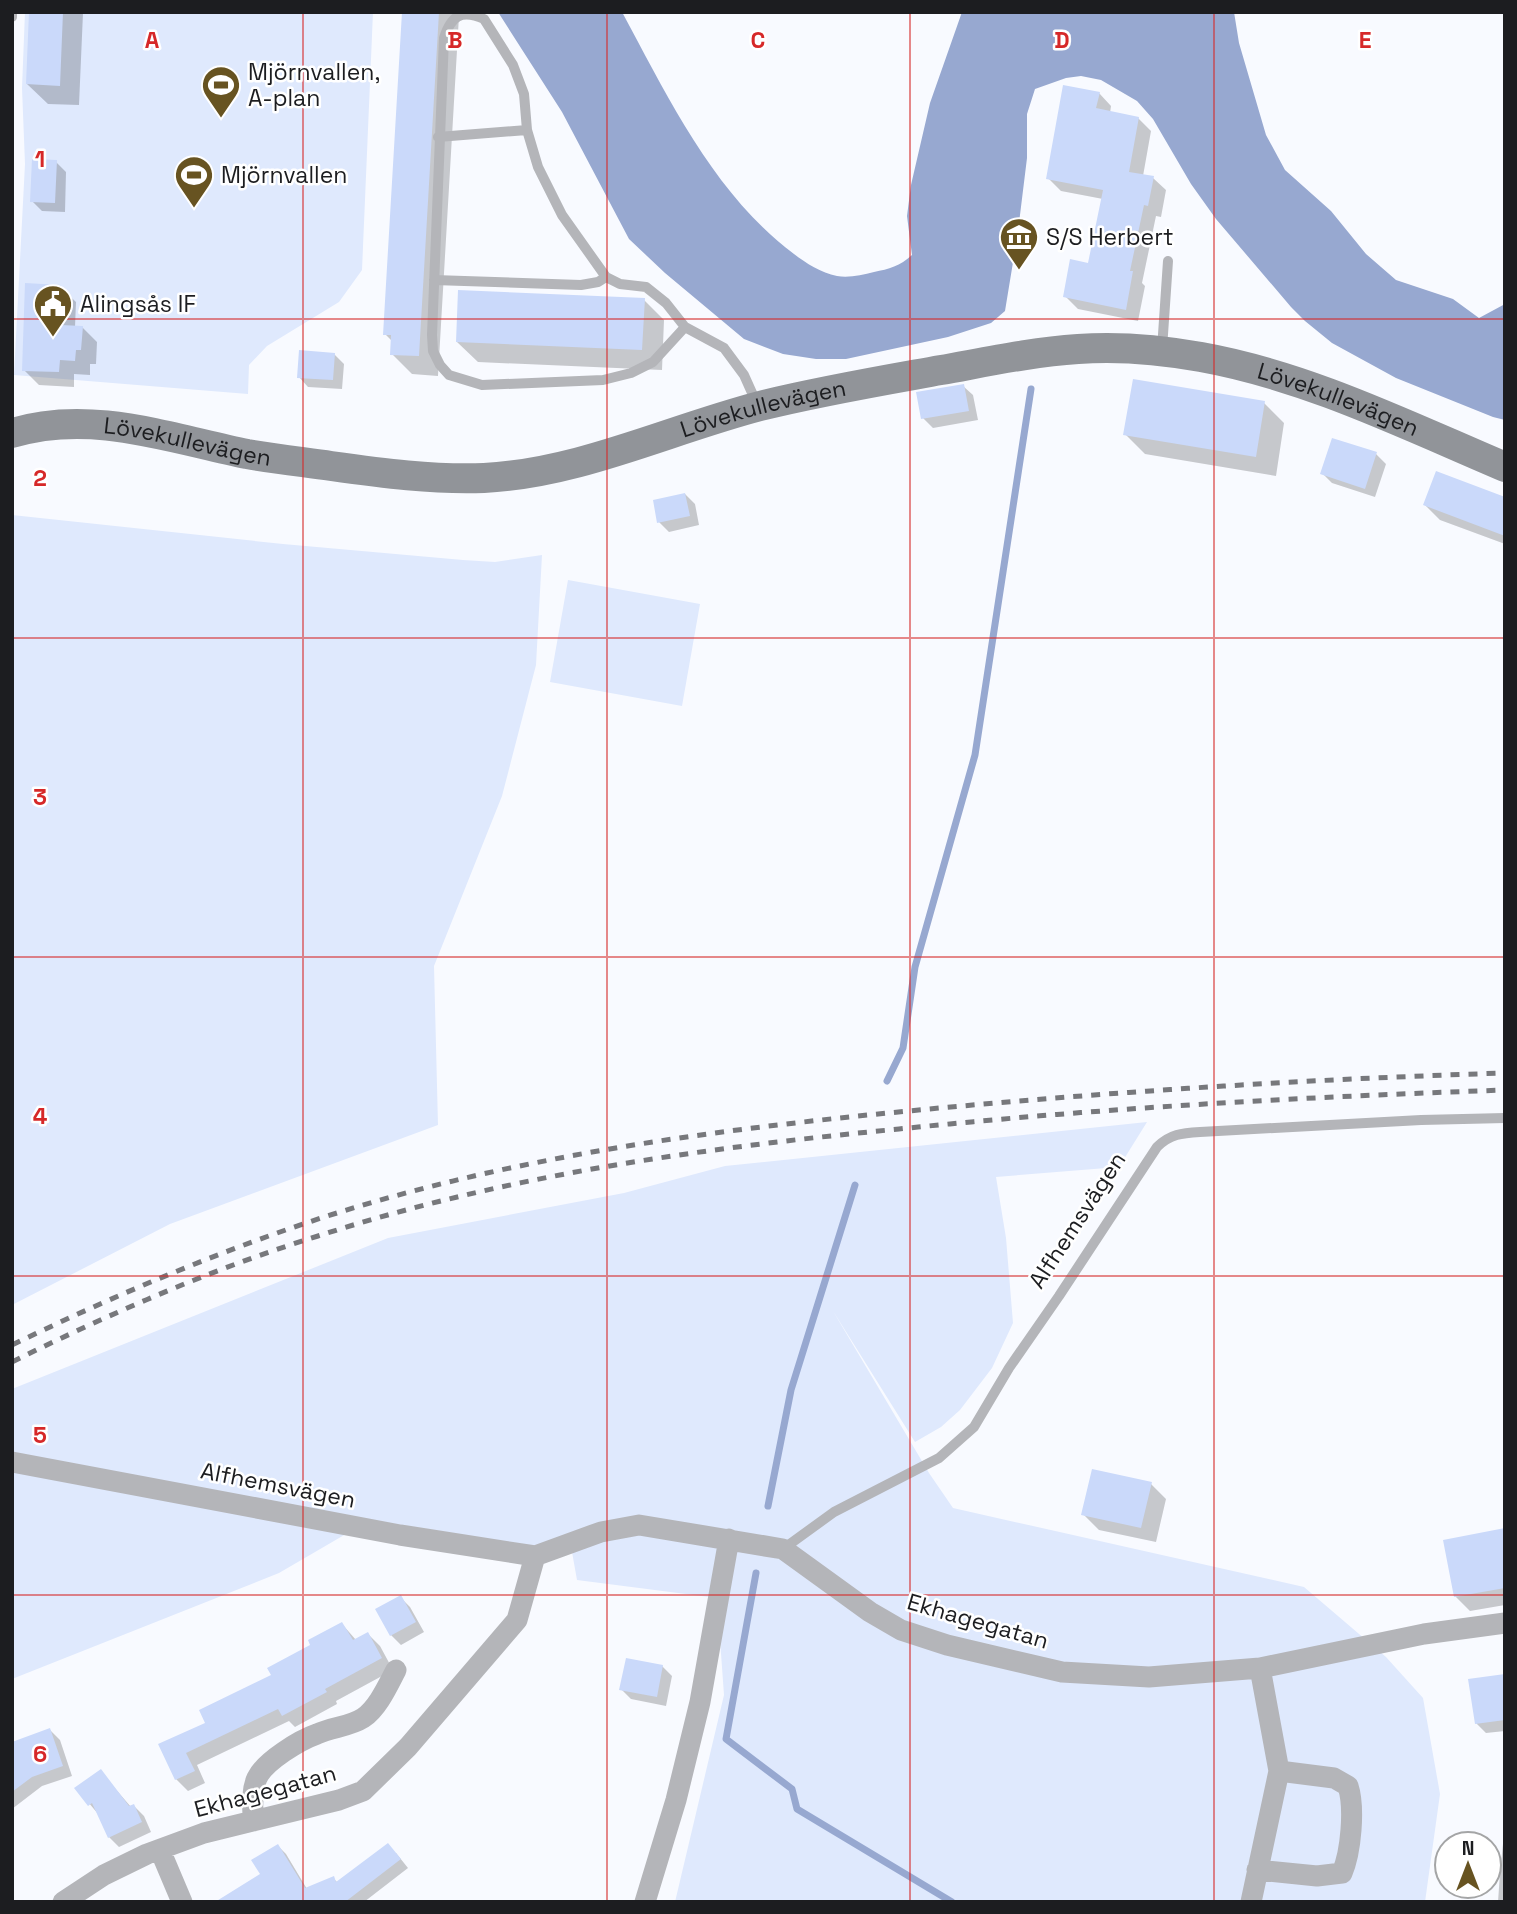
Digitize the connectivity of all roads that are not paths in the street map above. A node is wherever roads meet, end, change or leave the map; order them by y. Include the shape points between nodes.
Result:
1 (12, 12) edge
2 (12, 18) edge
3 (527, 130) junction
4 (438, 137) junction
5 (1168, 261) dead end
6 (606, 277) junction
7 (434, 279) junction
8 (685, 327) junction
9 (1162, 352) junction
10 (758, 407) junction
11 (12, 433) edge
12 (1505, 467) edge
13 (1505, 1118) edge
14 (12, 1462) edge
15 (729, 1539) junction
16 (783, 1549) junction
17 (535, 1556) junction
18 (1505, 1623) edge
19 (1260, 1668) junction
20 (396, 1670) dead end
21 (1279, 1770) junction
22 (253, 1821) junction
23 (160, 1850) junction
24 (1257, 1870) junction
25 (63, 1902) edge
26 (182, 1902) edge
27 (645, 1902) edge
28 (1251, 1902) edge

1 - 2 lane
3 - 4 lane
3 - 4 lane via 524,94 513,65 484,19 466,14 449,23 444,38
3 - 6 lane via 550,195
4 - 7 lane
5 - 9 lane
6 - 7 lane via 581,285
6 - 8 lane via 646,287
7 - 8 lane via 433,351 449,375 482,385 603,380 631,373 653,362
8 - 10 lane via 724,348 744,375
9 - 10 street, Lövekullevägen via 1080,348 1033,354 832,389
9 - 12 street, Lövekullevägen via 1246,368 1327,392
10 - 11 street, Lövekullevägen via 569,466 482,478 382,473 253,455 119,426 38,425
13 - 16 lane, Alfhemsvägen via 1191,1132 1166,1137 974,1427 939,1458 834,1512
14 - 17 street, Alfhemsvägen
15 - 16 street, Ekhagegatan
15 - 17 street, Ekhagegatan via 639,1525 601,1532
15 - 27 street via 700,1702
16 - 19 street, Ekhagegatan via 901,1630 960,1648 1074,1673 1149,1677
17 - 22 street, Ekhagegatan via 517,1620 382,1774 363,1791 339,1800
18 - 19 street, Ekhagegatan via 1424,1634
19 - 21 street
20 - 22 street via 365,1717 318,1733 274,1759 257,1777
21 - 24 street
21 - 24 street via 1334,1778 1348,1786 1352,1799 1347,1862 1342,1873 1329,1876
22 - 23 street, Ekhagegatan
23 - 25 street, Ekhagegatan via 104,1875
23 - 26 street
24 - 28 street

